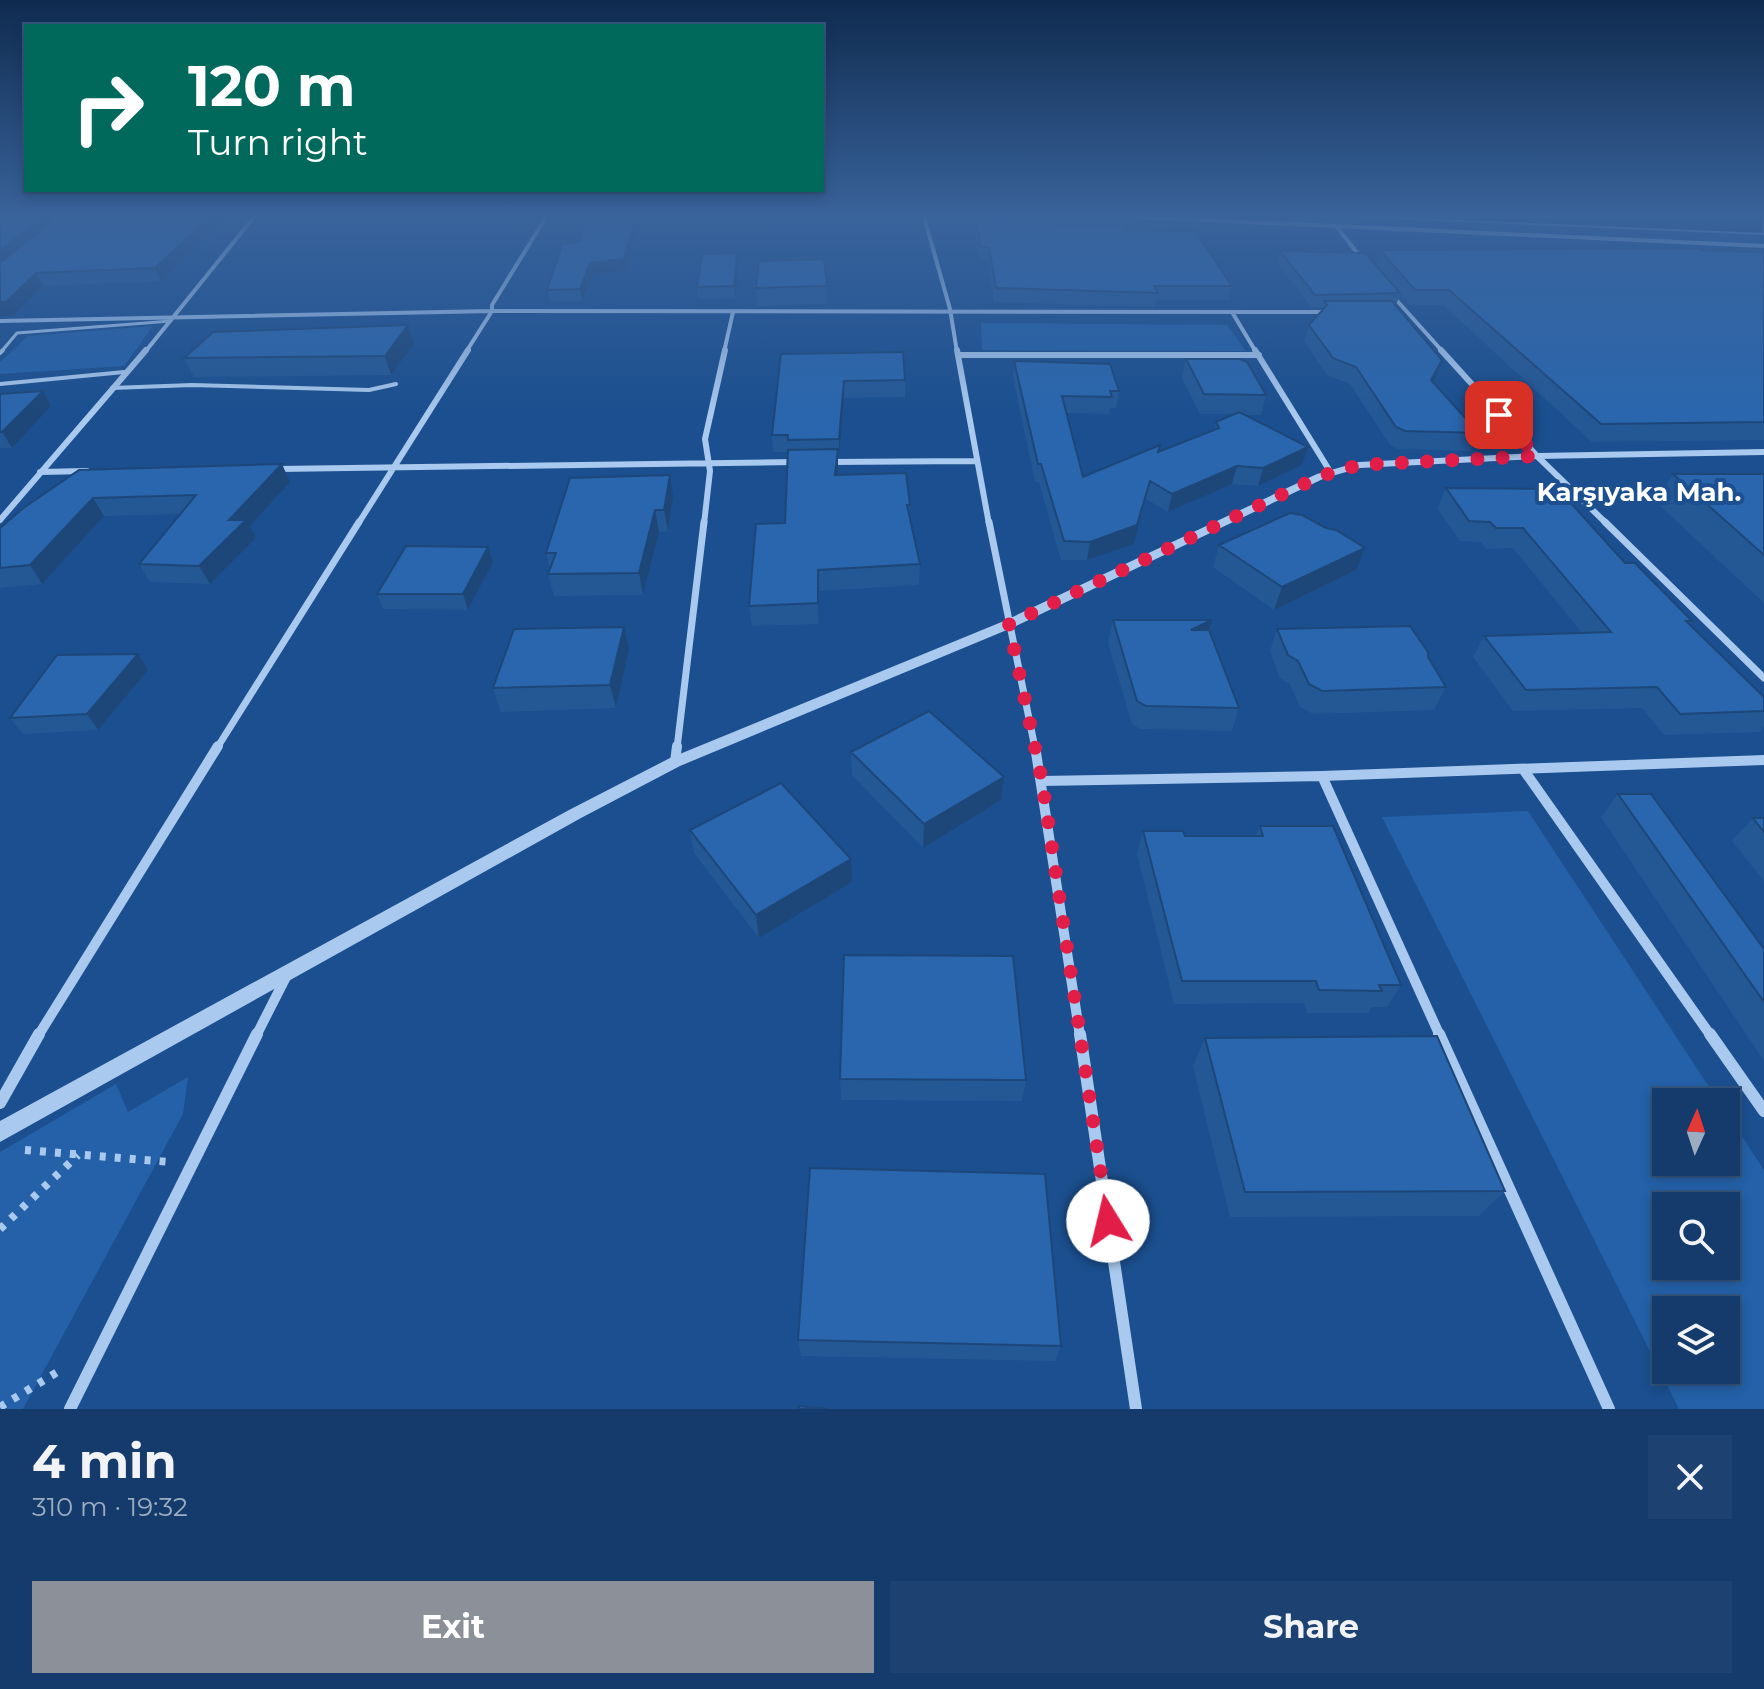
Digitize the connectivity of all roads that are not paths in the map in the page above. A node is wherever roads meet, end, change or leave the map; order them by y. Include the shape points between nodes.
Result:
1 (202, 283) edge
2 (506, 283) edge
3 (943, 283) edge
4 (1386, 288) edge
5 (950, 309) junction
6 (492, 311) junction
7 (733, 312) junction
8 (1232, 312) junction
9 (1343, 312) edge
10 (1390, 312) edge
11 (1406, 312) junction
12 (174, 318) junction
13 (0, 321) edge
14 (0, 353) edge
15 (959, 355) junction
16 (1259, 355) junction
17 (124, 372) junction
18 (0, 384) edge
19 (396, 384) dead end
20 (110, 388) junction
21 (1764, 452) edge
22 (1537, 456) junction
23 (976, 461) junction
24 (803, 462) edge
25 (819, 462) edge
26 (709, 463) junction
27 (394, 467) junction
28 (272, 469) edge
29 (102, 471) edge
30 (40, 472) junction
31 (1331, 473) junction
32 (0, 520) edge
33 (1009, 624) junction
34 (1764, 678) edge
35 (1764, 760) edge
36 (675, 762) junction
37 (1523, 769) junction
38 (1322, 776) junction
39 (1042, 781) junction
40 (287, 973) junction
41 (0, 1103) edge
42 (1764, 1111) edge
43 (0, 1132) edge
44 (70, 1409) edge
45 (1136, 1409) edge
46 (1609, 1409) edge

1 - 12 street
2 - 6 street
3 - 5 street
4 - 11 street
5 - 7 street
5 - 8 street
5 - 15 street
6 - 7 street
6 - 12 street
6 - 27 street
7 - 26 street via 705,439
8 - 9 street
8 - 16 street
10 - 11 street
11 - 22 street
12 - 13 street
12 - 14 lane via 17,333
12 - 17 street
15 - 16 street
15 - 23 street
16 - 31 street
17 - 18 lane
17 - 20 street
19 - 20 lane via 369,390
20 - 30 street
21 - 22 street
22 - 31 street via 1359,465
22 - 34 street
23 - 25 street
23 - 33 street
24 - 26 street
26 - 27 street
26 - 36 street
27 - 28 street
27 - 41 street via 71,979
29 - 30 street
30 - 32 street
31 - 33 street
33 - 36 street
33 - 39 street
35 - 37 street
36 - 40 street
37 - 38 street
37 - 42 street
38 - 39 street
38 - 46 street
39 - 45 street
40 - 43 street
40 - 44 street

